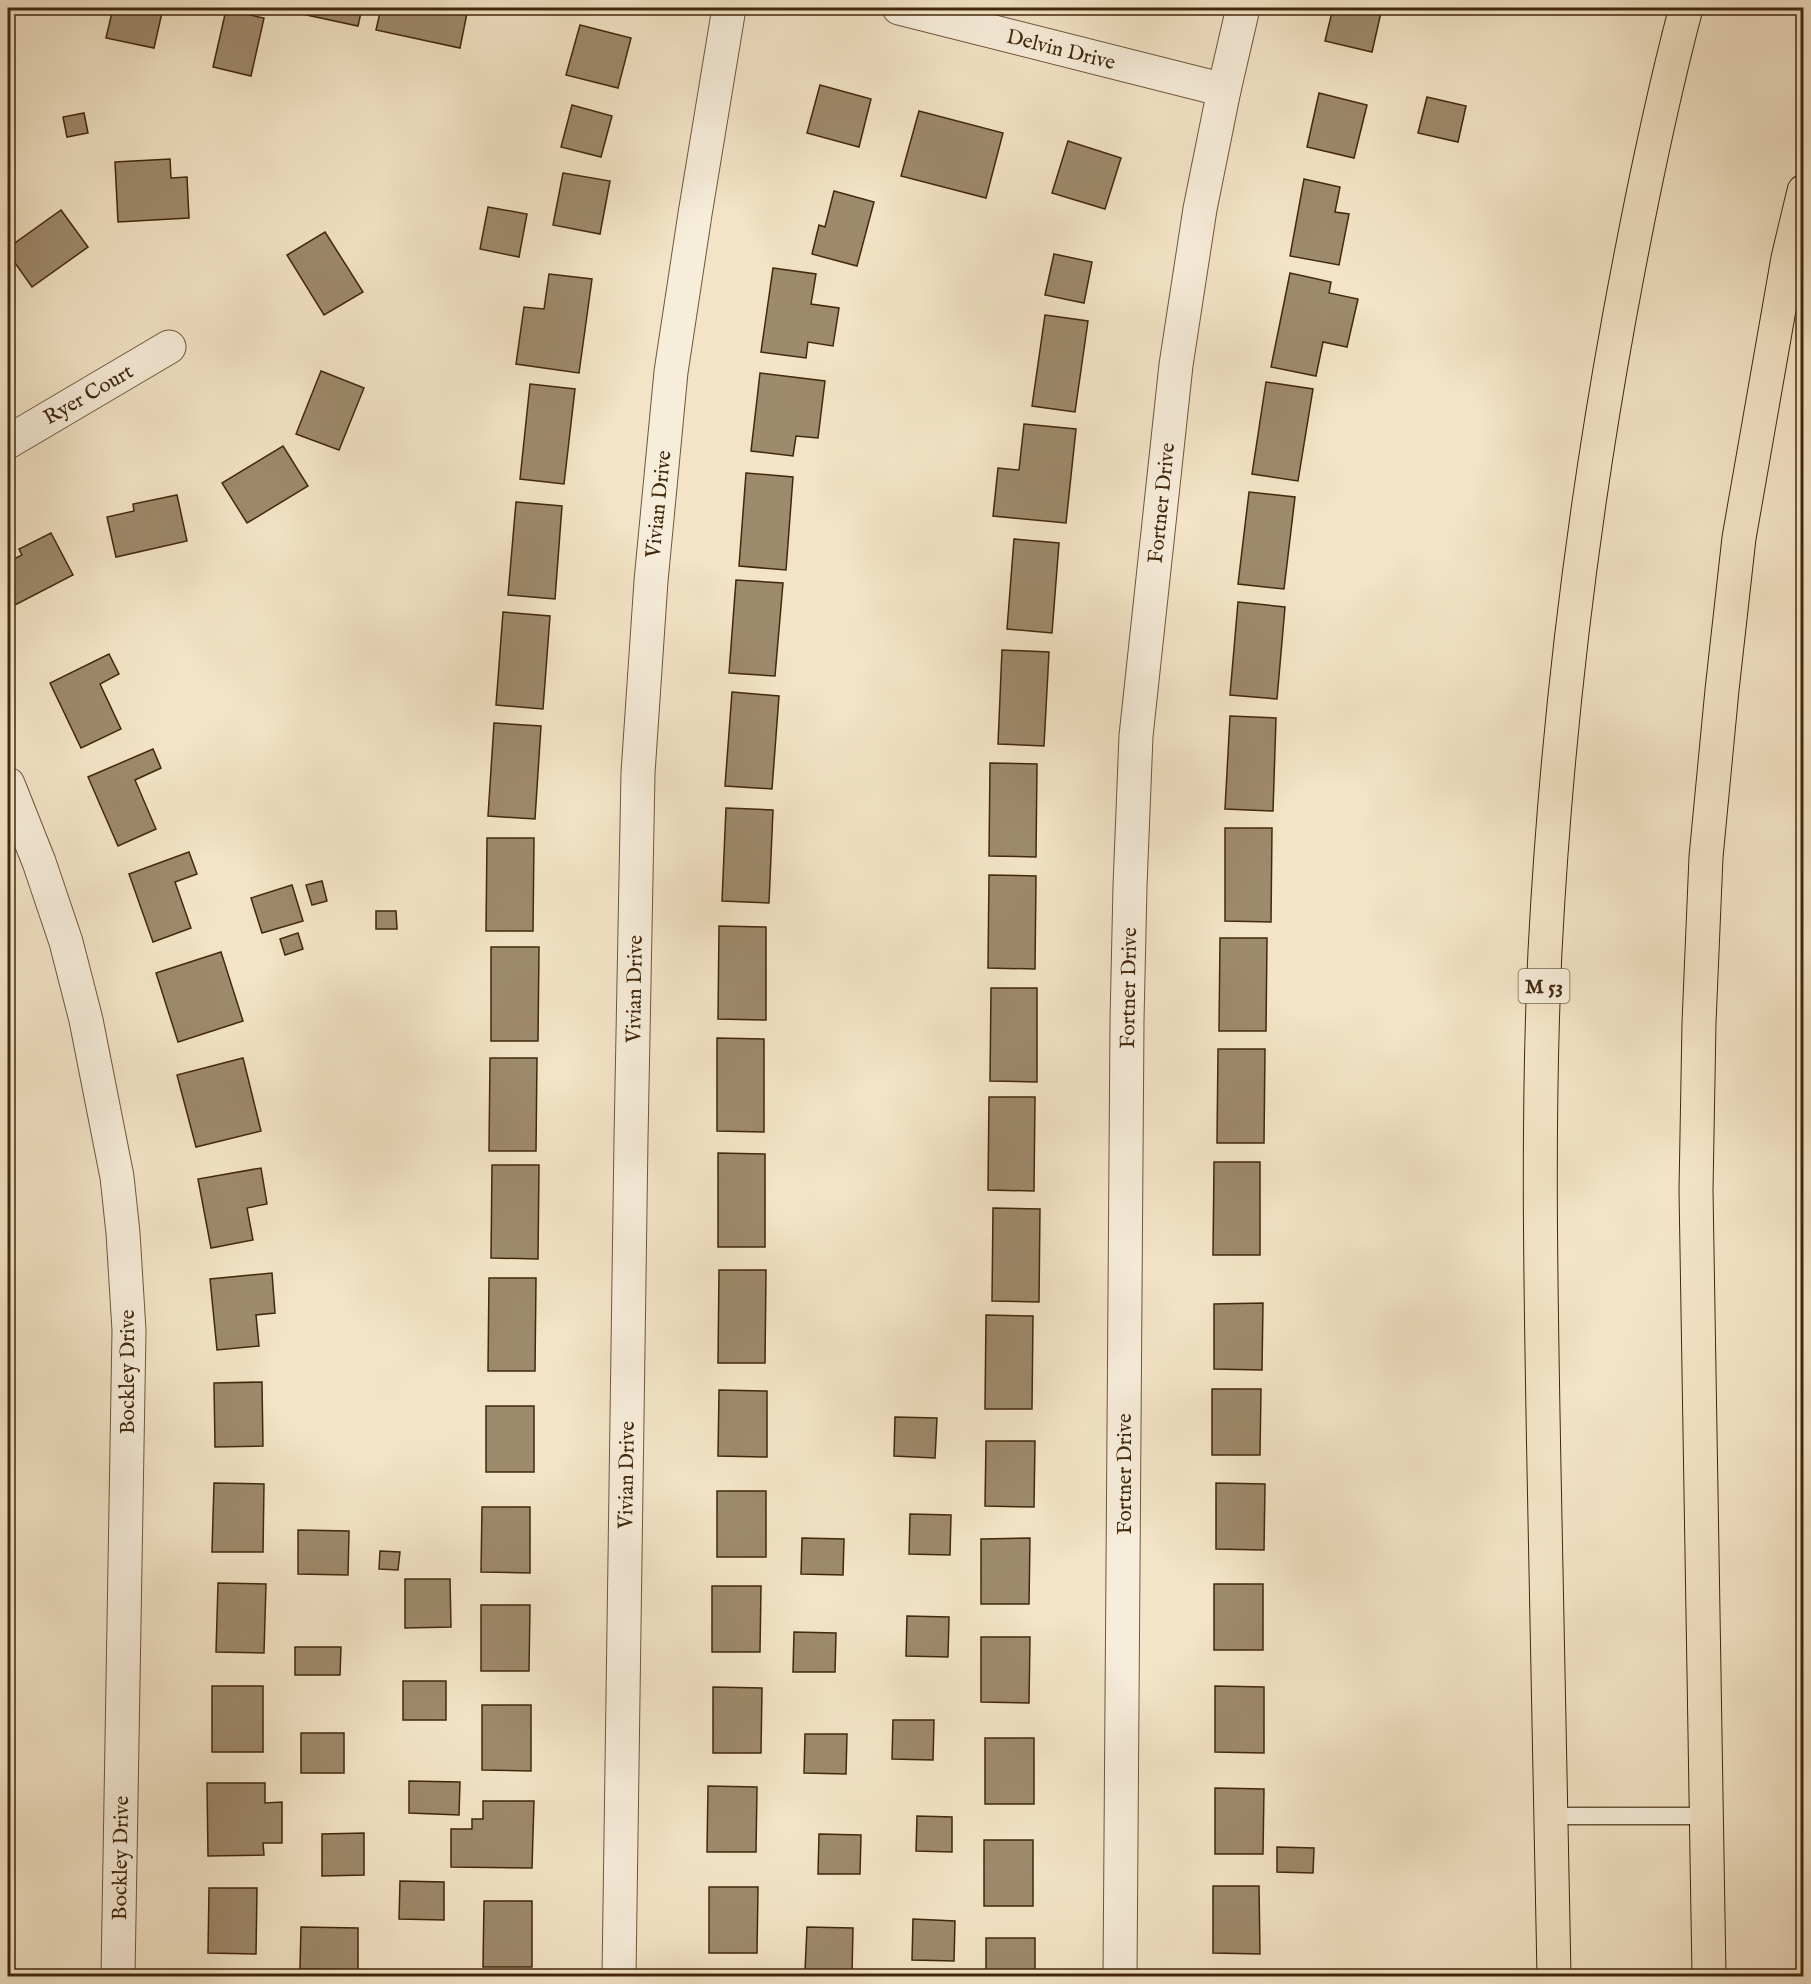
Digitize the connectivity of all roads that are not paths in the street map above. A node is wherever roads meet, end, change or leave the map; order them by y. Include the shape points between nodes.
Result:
1 (729, 8) edge
2 (899, 8) edge
3 (1243, 8) edge
4 (1686, 8) edge
5 (1224, 90) junction
6 (1803, 191) edge
7 (170, 347) dead end
8 (8, 442) edge
9 (8, 784) edge
10 (1551, 1816) junction
11 (1706, 1816) junction
12 (118, 1977) edge
13 (619, 1977) edge
14 (1120, 1977) edge
15 (1554, 1977) edge
16 (1709, 1977) edge

1 - 13 street, Vivian Drive via 671,372 638,773
2 - 5 street, Delvin Drive
3 - 5 street, Fortner Drive
4 - 10 highway, M 53 via 1652,152 1606,386 1569,657 1552,847 1541,1077
5 - 14 street, Fortner Drive via 1200,209 1176,365 1136,736 1127,1021
6 - 11 highway via 1739,538 1706,857 1695,1190
7 - 8 street, Ryer Court
9 - 12 street, Bockley Drive via 66,942 86,1020 117,1177 123,1233 129,1330
10 - 11 lane
10 - 15 highway, M 53
11 - 16 highway

